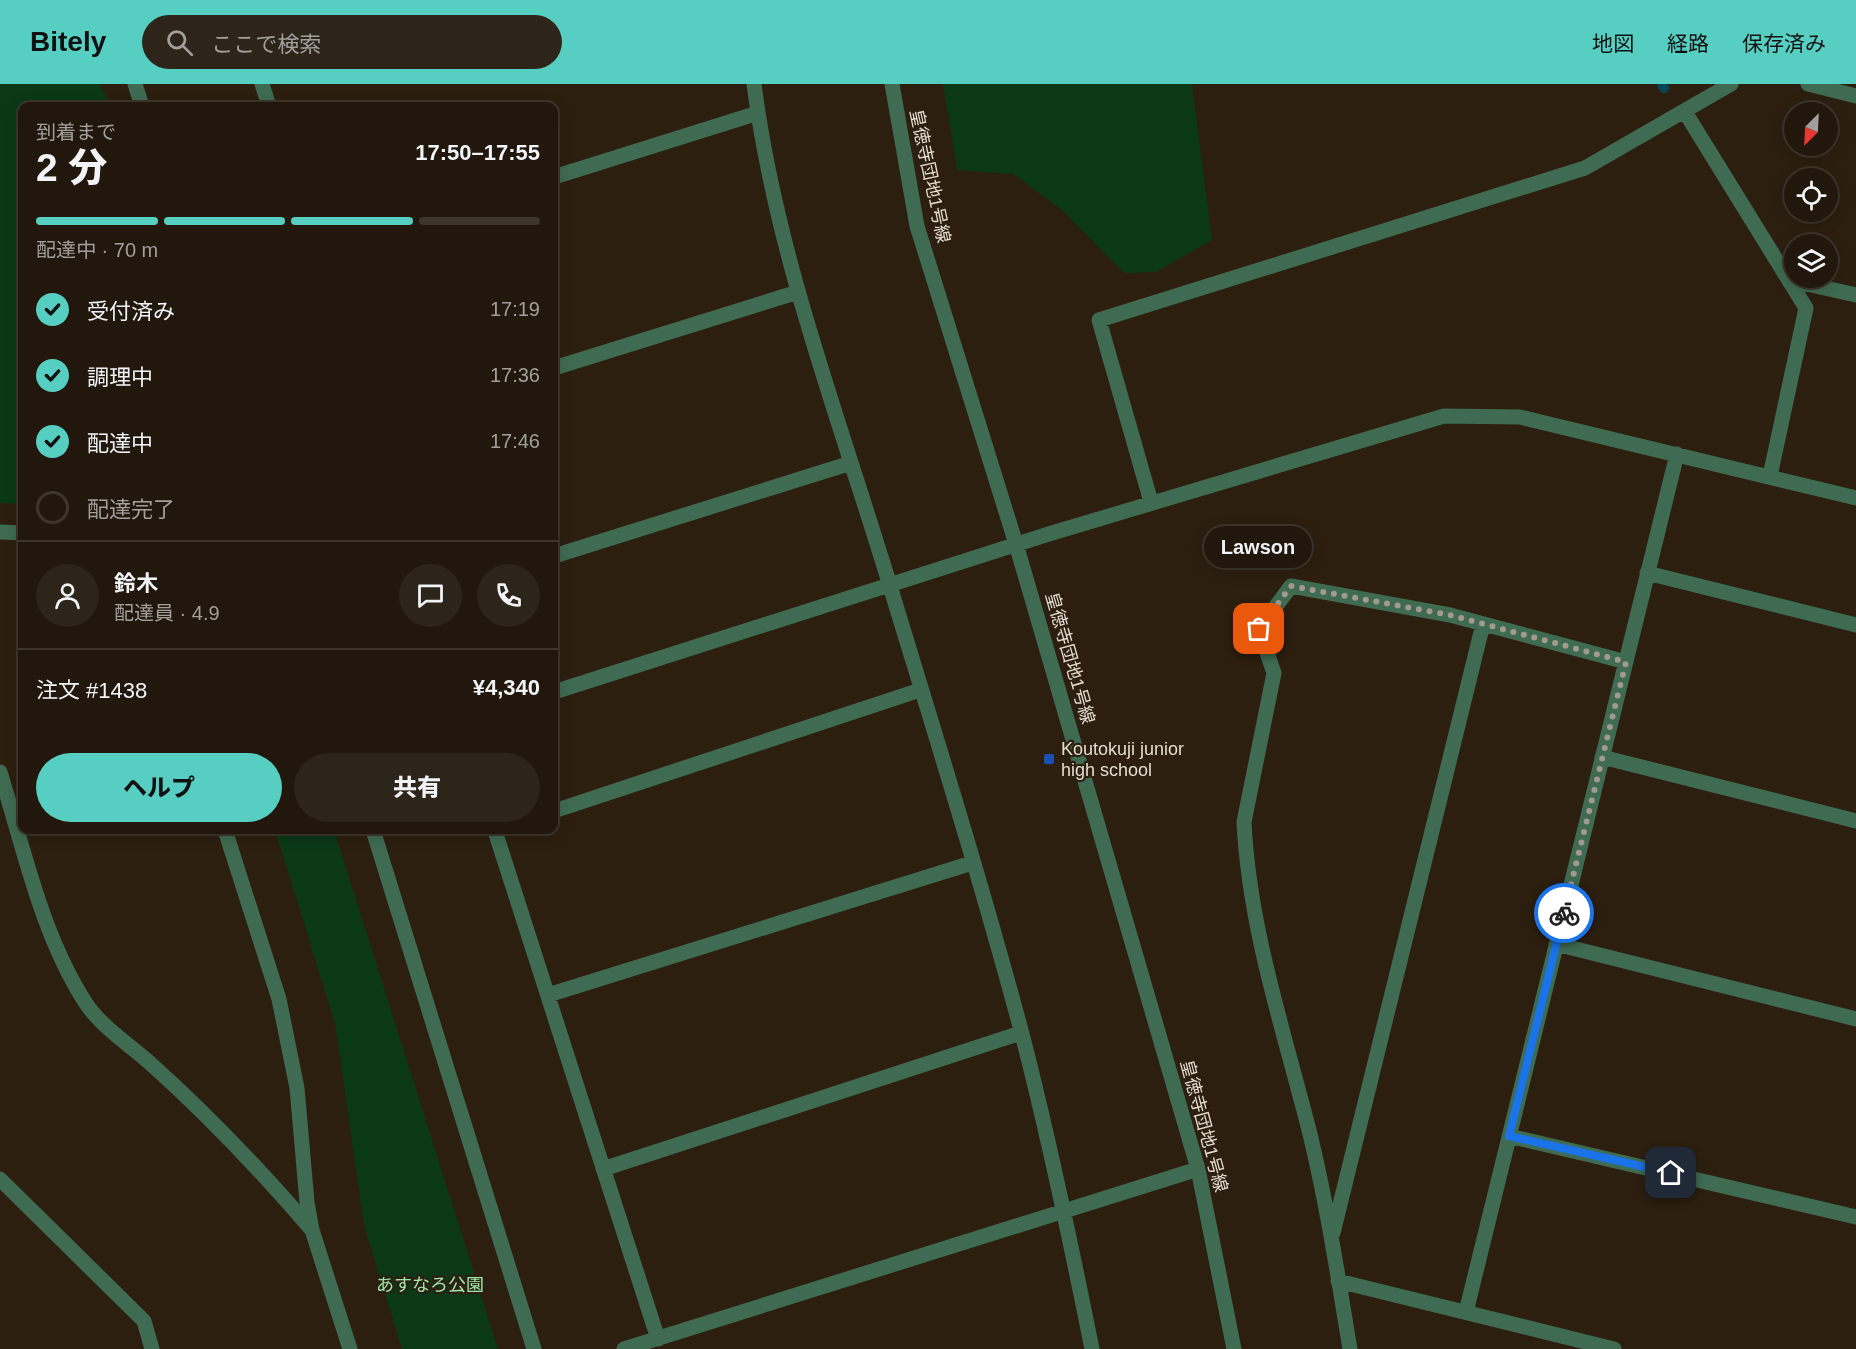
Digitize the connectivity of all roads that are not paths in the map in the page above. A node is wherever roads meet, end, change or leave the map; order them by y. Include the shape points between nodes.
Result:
1 (135, 84) edge
2 (262, 84) edge
3 (754, 84) edge
4 (892, 84) edge
5 (1731, 84) edge
6 (1808, 84) edge
7 (1856, 96) edge
8 (141, 102) edge
9 (268, 102) edge
10 (1685, 112) junction
11 (758, 113) junction
12 (558, 176) edge
13 (1784, 272) edge
14 (1794, 288) edge
15 (1825, 288) edge
16 (798, 291) junction
17 (1856, 295) edge
18 (558, 367) edge
19 (1677, 454) junction
20 (851, 463) junction
21 (1770, 476) junction
22 (1856, 498) edge
23 (1151, 502) junction
24 (0, 532) edge
25 (18, 533) edge
26 (1016, 544) junction
27 (558, 555) edge
28 (1647, 573) junction
29 (889, 584) junction
30 (1483, 624) junction
31 (1856, 625) edge
32 (1626, 662) junction
33 (920, 690) junction
34 (558, 691) edge
35 (1602, 757) junction
36 (0, 772) edge
37 (558, 810) edge
38 (1856, 821) edge
39 (18, 829) edge
40 (19, 834) edge
41 (226, 834) edge
42 (374, 834) edge
43 (496, 834) edge
44 (972, 863) junction
45 (1556, 944) junction
46 (548, 995) junction
47 (1856, 1019) edge
48 (1021, 1034) junction
49 (1509, 1136) junction
50 (1198, 1169) junction
51 (603, 1170) junction
52 (0, 1179) edge
53 (1064, 1211) junction
54 (1856, 1216) edge
55 (312, 1230) junction
56 (1331, 1238) junction
57 (1338, 1281) junction
58 (1466, 1312) junction
59 (658, 1338) junction
60 (152, 1349) edge
61 (350, 1349) edge
62 (534, 1349) edge
63 (624, 1349) edge
64 (1092, 1349) edge
65 (1234, 1349) edge
66 (1350, 1349) edge
67 (1614, 1349) edge

1 - 8 street
2 - 9 street
3 - 11 street
4 - 26 street, 皇徳寺団地1号線 via 917,226
5 - 10 street
6 - 7 street
10 - 13 street
10 - 23 street via 1585,168 1099,320
11 - 12 street
11 - 16 street via 777,213
14 - 21 street via 1806,308
15 - 17 street
16 - 18 street
16 - 20 street
19 - 21 street
19 - 23 street via 1520,417 1444,416
19 - 28 street
20 - 27 street
20 - 29 street
21 - 22 street
23 - 26 street
24 - 25 street
26 - 29 street
26 - 50 street, 皇徳寺団地1号線
28 - 31 street
28 - 32 street
29 - 33 street
29 - 34 street
30 - 32 street
30 - 56 street
30 - 56 street via 1291,586 1259,629 1274,673 1244,822 1245,845 1259,935 1311,1136
32 - 35 street
33 - 37 street
33 - 44 street
35 - 38 street
35 - 45 street
36 - 39 street
40 - 55 street via 57,954 86,1004 259,1170
41 - 55 street via 279,999 297,1088
42 - 62 street
43 - 46 street
44 - 46 street
44 - 48 street
45 - 47 street
45 - 49 street
46 - 51 street
48 - 51 street
48 - 53 street
49 - 54 street
49 - 58 street
50 - 53 street
50 - 65 street, 皇徳寺団地1号線
51 - 59 street
52 - 60 street via 144,1321
53 - 59 street
53 - 64 street
55 - 61 street
56 - 57 street
57 - 58 street
57 - 66 street
58 - 67 street
59 - 63 street

